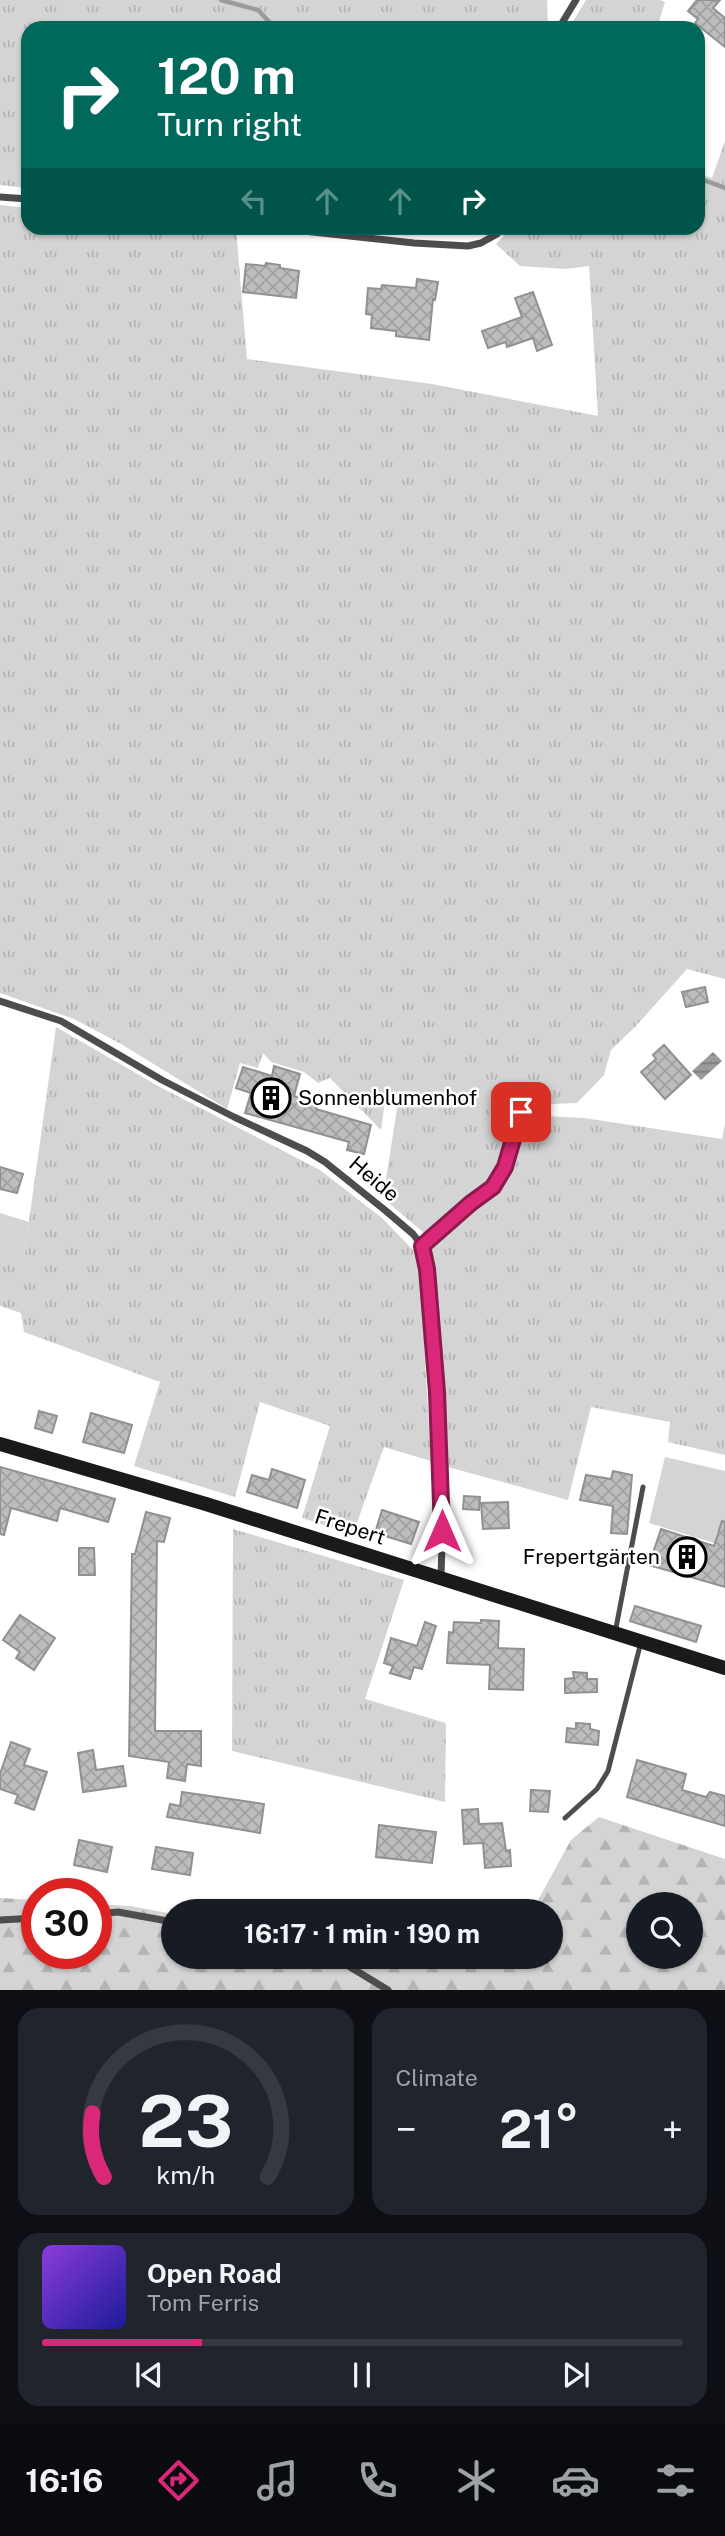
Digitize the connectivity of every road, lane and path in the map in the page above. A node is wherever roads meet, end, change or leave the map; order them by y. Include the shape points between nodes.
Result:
1 (576, 0) edge
2 (563, 21) edge
3 (0, 197) edge
4 (21, 198) edge
5 (340, 235) edge
6 (495, 235) edge
7 (0, 1000) edge
8 (521, 1112) dead end
9 (422, 1246) junction
10 (0, 1444) edge
11 (643, 1487) dead end
12 (441, 1578) junction
13 (615, 1633) junction
14 (641, 1642) junction
15 (725, 1668) edge
16 (565, 1818) dead end
17 (112, 1913) edge
18 (21, 1919) edge
19 (0, 1920) edge
20 (161, 1920) edge
21 (353, 1969) edge
22 (388, 1990) edge

1 - 2 street
3 - 4 street
5 - 6 street via 468,246
7 - 9 street, Heide via 72,1027 186,1092 326,1161
8 - 9 lane via 505,1167 493,1187
9 - 12 street via 437,1392 443,1507
10 - 12 street, Frepert
11 - 13 lane
12 - 13 street, Frepert
13 - 14 street, Frepert
14 - 15 street, Frepert
14 - 16 lane via 608,1771 597,1789
17 - 20 street
18 - 19 street
21 - 22 street

